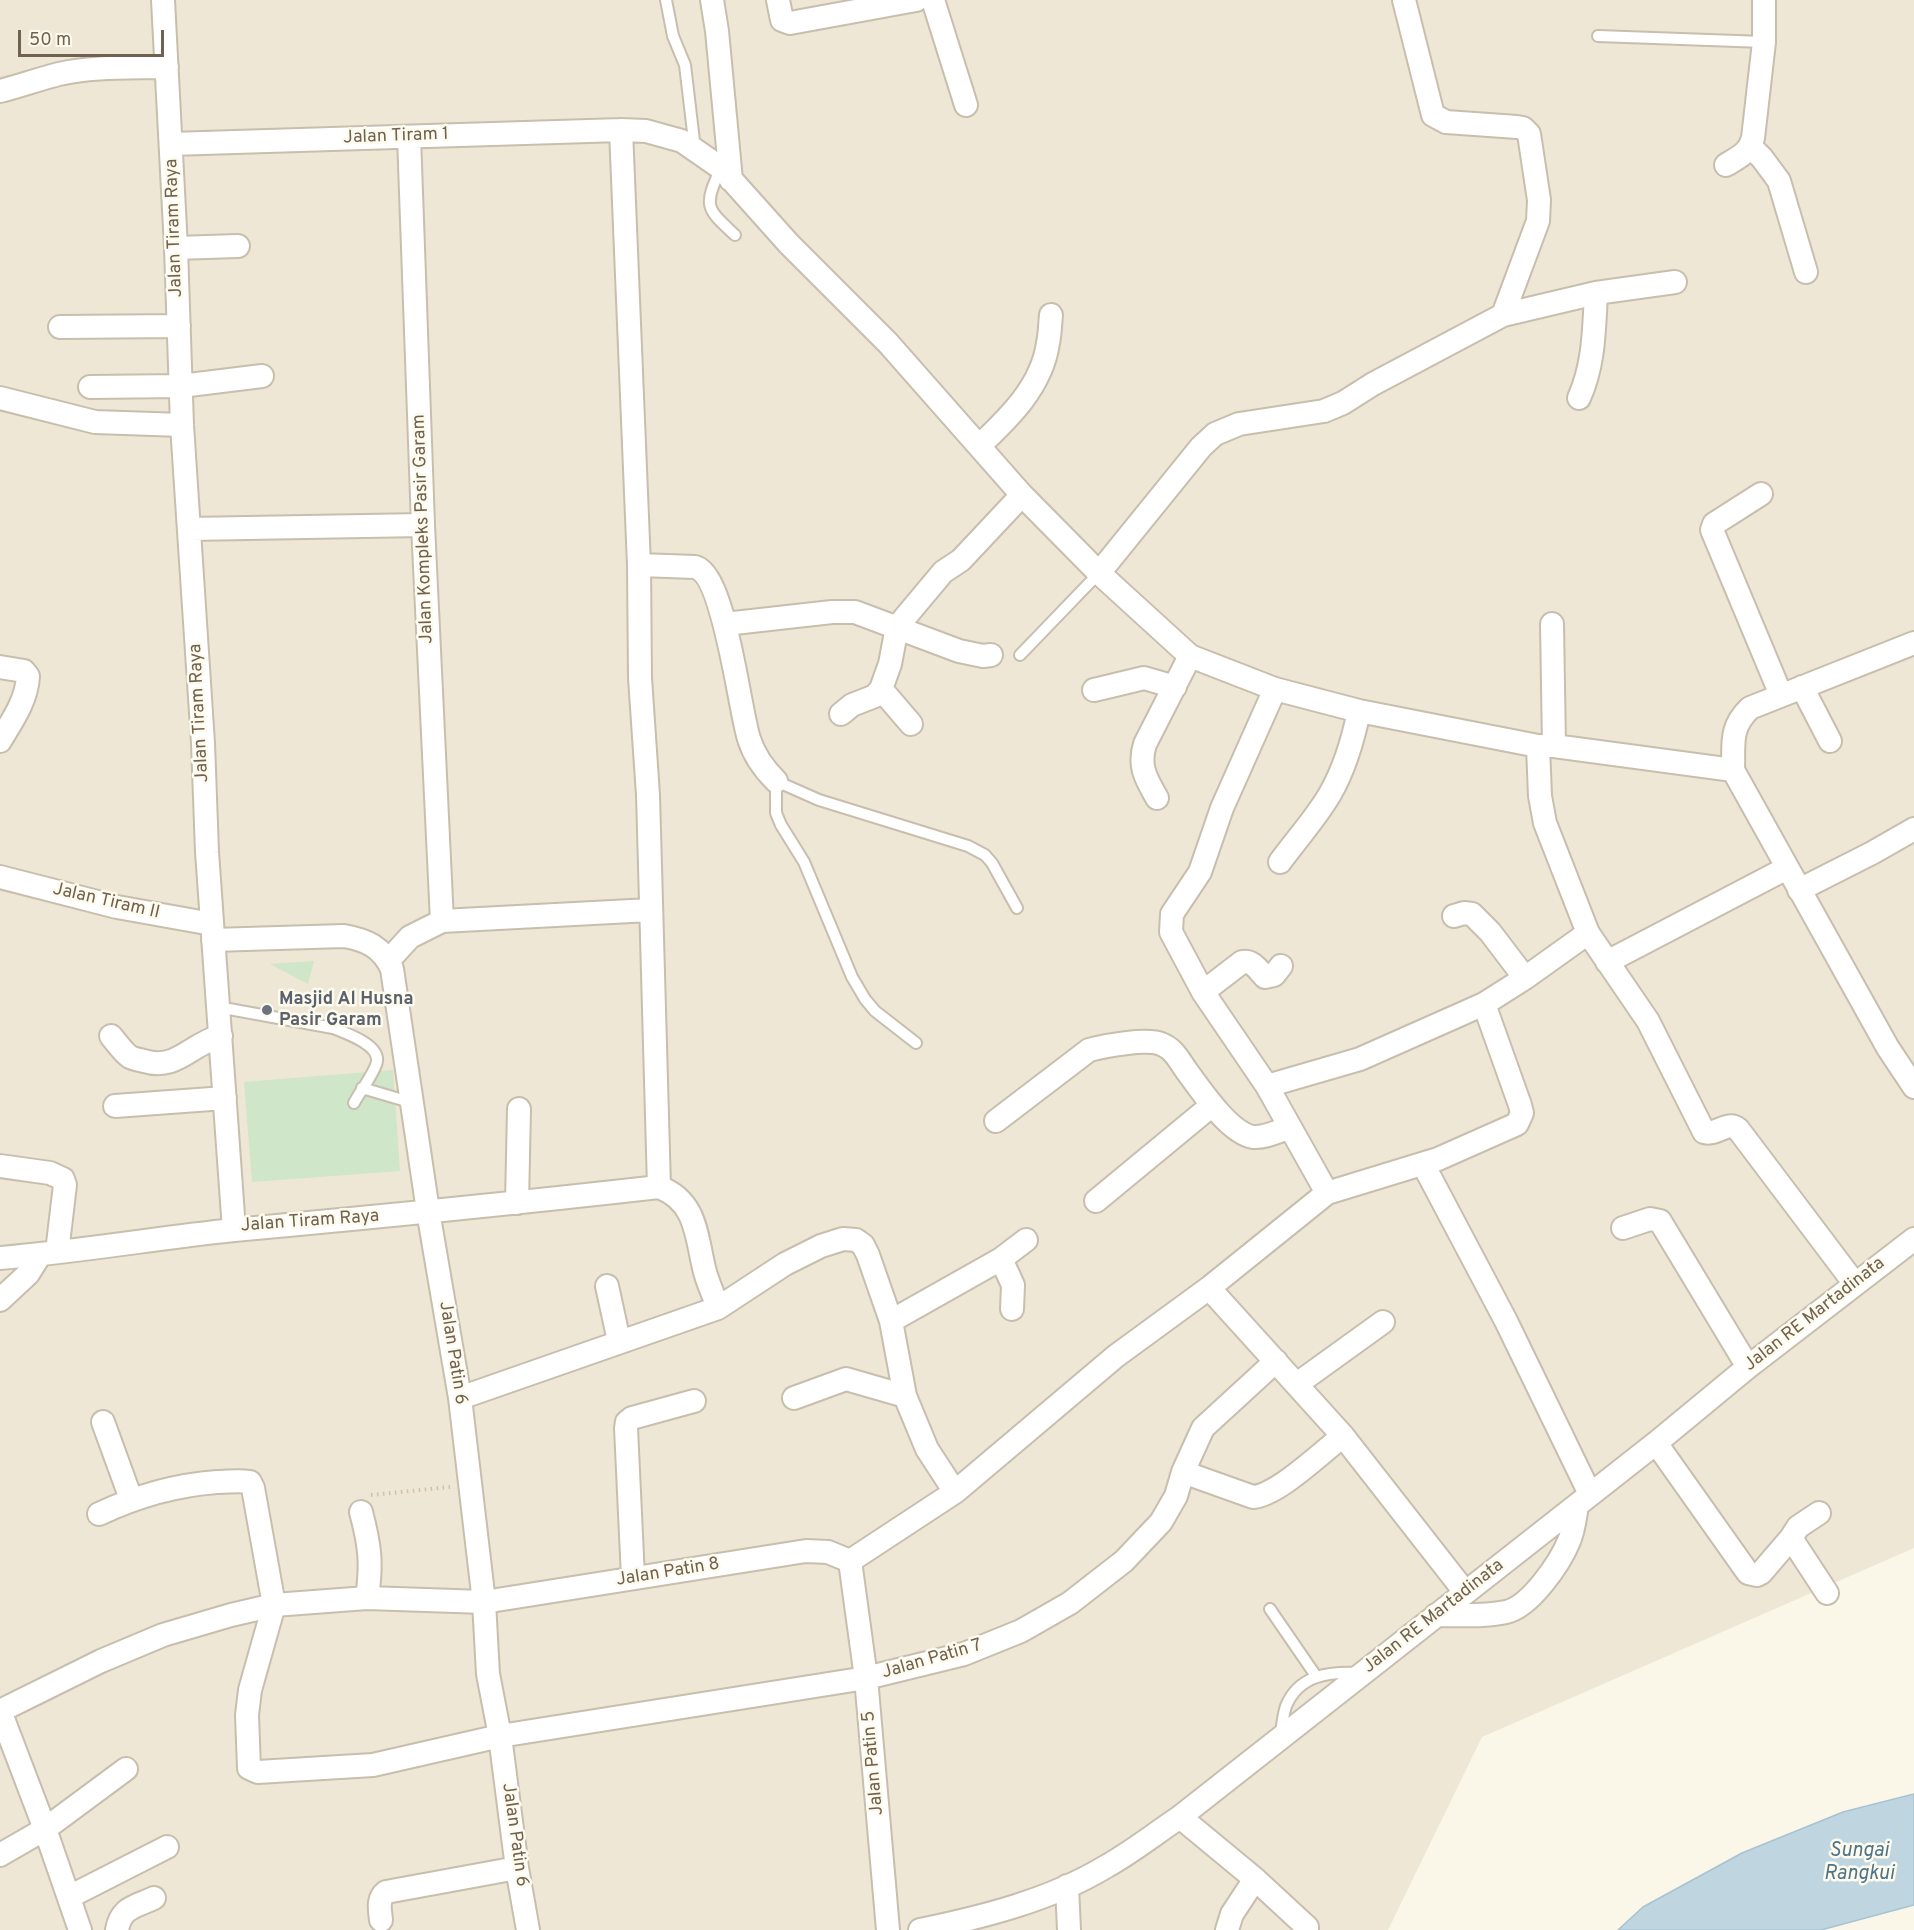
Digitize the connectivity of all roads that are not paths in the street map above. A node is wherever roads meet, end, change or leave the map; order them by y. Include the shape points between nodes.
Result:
1 (163, 0) edge
2 (666, 0) edge
3 (712, 0) edge
4 (778, 0) edge
5 (916, 0) edge
6 (933, 0) edge
7 (1404, 0) edge
8 (1764, 0) edge
9 (1598, 36) dead end
10 (1764, 42) junction
11 (167, 67) junction
12 (0, 91) edge
13 (966, 105) dead end
14 (621, 130) junction
15 (409, 137) junction
16 (171, 144) junction
17 (1751, 147) junction
18 (695, 150) junction
19 (1726, 165) dead end
20 (726, 174) junction
21 (735, 236) dead end
22 (238, 246) dead end
23 (176, 248) junction
24 (1806, 272) dead end
25 (1675, 282) dead end
26 (1596, 293) junction
27 (1051, 315) dead end
28 (1503, 315) junction
29 (179, 326) junction
30 (60, 327) dead end
31 (262, 376) dead end
32 (181, 386) junction
33 (90, 387) dead end
34 (0, 398) edge
35 (1579, 398) dead end
36 (182, 425) junction
37 (979, 446) junction
38 (1761, 494) dead end
39 (1022, 495) junction
40 (423, 525) junction
41 (189, 530) junction
42 (639, 565) junction
43 (1099, 573) junction
44 (725, 624) junction
45 (1552, 624) dead end
46 (897, 627) junction
47 (1914, 643) edge
48 (991, 655) dead end
49 (1020, 655) dead end
50 (1190, 656) junction
51 (0, 667) edge
52 (1175, 687) junction
53 (1802, 687) junction
54 (881, 689) junction
55 (1275, 689) junction
56 (1094, 690) dead end
57 (1781, 695) junction
58 (1359, 711) junction
59 (841, 714) dead end
60 (911, 724) dead end
61 (0, 741) edge
62 (1830, 741) dead end
63 (1546, 746) junction
64 (1733, 770) junction
65 (776, 781) junction
66 (1157, 798) dead end
67 (1914, 829) edge
68 (1280, 862) dead end
69 (1787, 868) junction
70 (0, 877) edge
71 (1799, 890) junction
72 (1017, 909) dead end
73 (650, 910) junction
74 (1454, 916) dead end
75 (442, 921) junction
76 (213, 932) junction
77 (1588, 933) junction
78 (410, 937) junction
79 (363, 939) junction
80 (388, 961) junction
81 (1607, 962) junction
82 (1281, 966) dead end
83 (1525, 978) junction
84 (1203, 992) junction
85 (1484, 1004) junction
86 (218, 1007) junction
87 (111, 1036) dead end
88 (221, 1036) junction
89 (916, 1043) dead end
90 (1267, 1086) junction
91 (1914, 1087) edge
92 (362, 1088) junction
93 (225, 1098) junction
94 (354, 1103) dead end
95 (413, 1104) junction
96 (115, 1106) dead end
97 (1211, 1106) junction
98 (519, 1109) dead end
99 (996, 1121) dead end
100 (1289, 1128) junction
101 (1423, 1164) junction
102 (0, 1166) edge
103 (659, 1187) junction
104 (1327, 1193) junction
105 (1096, 1201) dead end
106 (517, 1203) junction
107 (428, 1211) junction
108 (1623, 1228) dead end
109 (234, 1230) junction
110 (1914, 1239) edge
111 (1026, 1240) dead end
112 (49, 1253) junction
113 (0, 1258) edge
114 (1001, 1259) junction
115 (1856, 1284) junction
116 (607, 1286) dead end
117 (1209, 1288) junction
118 (0, 1300) edge
119 (718, 1308) junction
120 (1012, 1309) dead end
121 (891, 1321) junction
122 (1383, 1322) dead end
123 (619, 1341) junction
124 (1276, 1361) junction
125 (1748, 1367) junction
126 (1297, 1384) junction
127 (905, 1396) junction
128 (460, 1398) junction
129 (794, 1398) dead end
130 (694, 1401) dead end
131 (103, 1422) dead end
132 (1343, 1436) junction
133 (1656, 1443) junction
134 (1184, 1472) junction
135 (955, 1492) junction
136 (131, 1499) junction
137 (1584, 1499) junction
138 (361, 1512) road end
139 (1819, 1513) dead end
140 (99, 1514) dead end
141 (1791, 1538) junction
142 (850, 1561) junction
143 (633, 1578) junction
144 (1465, 1592) junction
145 (1827, 1593) dead end
146 (367, 1598) junction
147 (484, 1602) junction
148 (274, 1605) junction
149 (1270, 1609) dead end
150 (1436, 1615) junction
151 (1362, 1674) junction
152 (1316, 1676) junction
153 (866, 1678) junction
154 (0, 1711) edge
155 (500, 1736) junction
156 (1280, 1737) junction
157 (126, 1769) dead end
158 (1180, 1817) junction
159 (45, 1829) junction
160 (167, 1847) dead end
161 (0, 1855) edge
162 (517, 1868) junction
163 (1255, 1879) junction
164 (1067, 1886) junction
165 (69, 1897) junction
166 (154, 1898) dead end
167 (381, 1920) dead end
168 (80, 1930) edge
169 (117, 1930) edge
170 (528, 1930) edge
171 (888, 1930) edge
172 (920, 1930) edge
173 (1069, 1930) edge
174 (1227, 1930) edge
175 (1307, 1930) edge

1 - 11 street, Jalan Tiram Raya
2 - 18 lane via 673,36 685,65
3 - 20 street
4 - 5 street via 782,20 790,23
6 - 13 street
7 - 28 street via 1433,115 1446,122 1523,128 1529,134 1539,200 1538,221
8 - 10 street
9 - 10 lane
10 - 17 street
11 - 12 street via 86,70
11 - 16 street, Jalan Tiram Raya
14 - 15 street, Jalan Tiram 1
14 - 18 street, Jalan Tiram 1 via 668,136
14 - 42 street
15 - 16 street, Jalan Tiram 1
15 - 40 street, Jalan Kompleks Pasir Garam
16 - 23 street, Jalan Tiram Raya
17 - 19 street
17 - 24 street via 1779,181
18 - 20 street, Jalan Tiram 1
20 - 21 lane via 710,194 710,207
20 - 37 street, Jalan Tiram 1 via 888,343
22 - 23 street
23 - 29 street, Jalan Tiram Raya
25 - 26 street
26 - 28 street
26 - 35 street via 1592,358
27 - 37 street via 1048,345 1037,378 1013,414
28 - 43 street via 1324,411 1239,424 1215,434
29 - 30 street
29 - 32 street, Jalan Tiram Raya
31 - 32 street
32 - 33 street
32 - 36 street, Jalan Tiram Raya
34 - 36 street via 95,422
36 - 41 street, Jalan Tiram Raya
37 - 39 street, Jalan Tiram 1
38 - 57 street via 1714,524 1712,530
39 - 43 street, Jalan Tiram 1
39 - 46 street via 961,560 943,572
40 - 41 street
40 - 75 street, Jalan Kompleks Pasir Garam
41 - 76 street, Jalan Tiram Raya
42 - 44 street via 700,568 710,582
42 - 73 street
43 - 49 lane
43 - 50 street, Jalan Tiram 1
44 - 46 street via 855,612
44 - 65 street via 749,740 763,768
45 - 63 street
46 - 48 street via 959,651
46 - 54 street
47 - 53 street
50 - 52 street
50 - 55 street
51 - 61 street via 24,671 28,676 23,700
52 - 56 street via 1144,678
52 - 66 street via 1141,755 1143,775
53 - 57 street
53 - 62 street
54 - 59 street
54 - 60 street
55 - 58 street
55 - 84 street via 1222,808 1200,872 1172,914 1171,932
57 - 64 street via 1750,708 1737,721
58 - 63 street
58 - 68 street via 1345,764 1329,796
63 - 64 street
63 - 77 street via 1540,796 1545,823
64 - 69 street
65 - 72 lane via 819,800 968,846 985,855
65 - 89 lane via 776,813 804,862 852,978 875,1011
67 - 71 street
69 - 71 street
69 - 81 street
70 - 76 street, Jalan Tiram II
71 - 91 street
73 - 75 street
73 - 103 street
74 - 83 street via 1472,914
75 - 78 street
76 - 79 street
76 - 86 street, Jalan Tiram Raya
77 - 81 street
77 - 83 street
78 - 79 street
78 - 80 street
79 - 80 street via 377,947
80 - 95 street, Jalan Patin 6 via 396,988
81 - 115 street via 1648,1021 1704,1132 1729,1125 1738,1129
82 - 84 street via 1274,975 1265,977 1252,963 1242,962
83 - 85 street
84 - 90 street
85 - 90 street via 1360,1059
85 - 101 street via 1520,1105 1521,1119
86 - 88 street, Jalan Tiram Raya
86 - 92 lane via 348,1034 376,1054 377,1063
87 - 88 street via 131,1057 154,1064 173,1061 207,1039
88 - 93 street, Jalan Tiram Raya
90 - 100 street
92 - 94 lane
92 - 95 lane
93 - 96 street
93 - 109 street, Jalan Tiram Raya
95 - 107 street, Jalan Patin 6
97 - 99 street via 1173,1052 1161,1043 1148,1042 1089,1050
97 - 100 street via 1252,1137
97 - 105 street
98 - 106 street
100 - 104 street
101 - 104 street
101 - 137 street via 1506,1321
102 - 112 street via 50,1173 63,1179 65,1185
103 - 106 street, Jalan Tiram Raya
103 - 119 street via 678,1196 687,1208
104 - 117 street
106 - 107 street, Jalan Tiram Raya
107 - 109 street, Jalan Tiram Raya
107 - 128 street, Jalan Patin 6
108 - 125 street via 1650,1219 1659,1221
109 - 112 street
110 - 115 street, Jalan RE Martadinata
111 - 114 street
112 - 113 street
112 - 118 street
114 - 120 street via 1013,1285
114 - 121 street
115 - 125 street, Jalan RE Martadinata
116 - 123 street
117 - 124 street
117 - 135 street via 1116,1356
119 - 121 street via 785,1264 821,1246 849,1239 863,1245
119 - 123 street
121 - 127 street
122 - 126 street
123 - 128 street
124 - 126 street
124 - 134 street, Jalan Patin 7 via 1203,1428
125 - 133 street, Jalan RE Martadinata
126 - 132 street
127 - 129 street via 846,1379
127 - 135 street via 927,1449
128 - 147 street, Jalan Patin 6
130 - 143 street via 627,1422
131 - 136 street
132 - 134 street via 1266,1495 1253,1497
132 - 144 street
133 - 137 street, Jalan RE Martadinata
133 - 141 street via 1748,1574 1761,1573
134 - 153 street, Jalan Patin 7 via 1161,1522 1124,1561 1070,1603 1021,1630 964,1654
135 - 142 street
136 - 140 street
136 - 148 street via 206,1483 250,1482
137 - 144 street, Jalan RE Martadinata
137 - 150 street via 1555,1569 1522,1604 1508,1612 1486,1615
138 - 146 street via 370,1546
139 - 141 street via 1798,1527
141 - 145 street
142 - 143 street, Jalan Patin 8 via 828,1552 806,1551
142 - 153 street, Jalan Patin 5
143 - 147 street, Jalan Patin 8
144 - 150 street, Jalan RE Martadinata
146 - 147 street, Jalan Patin 8
146 - 148 street, Jalan Patin 8
147 - 155 street, Jalan Patin 6 via 488,1674
148 - 154 street, Jalan Patin 8 via 163,1635
148 - 155 street, Jalan Patin 7 via 250,1690 247,1714 249,1768 253,1771 373,1765
149 - 152 lane
150 - 151 street, Jalan RE Martadinata
151 - 152 lane via 1332,1672
151 - 156 street, Jalan RE Martadinata
152 - 156 lane via 1293,1694
153 - 155 street, Jalan Patin 7
153 - 171 street, Jalan Patin 5
154 - 159 street
155 - 162 street, Jalan Patin 6
156 - 158 street, Jalan RE Martadinata
157 - 159 street
158 - 163 street
158 - 164 street, Jalan RE Martadinata via 1107,1867
159 - 161 street
159 - 165 street
160 - 165 street
162 - 167 street via 386,1892 381,1895
162 - 170 street, Jalan Patin 6
163 - 174 street via 1232,1914
163 - 175 street
164 - 172 street, Jalan RE Martadinata via 966,1921
164 - 173 street
165 - 168 street
166 - 169 street via 123,1913

